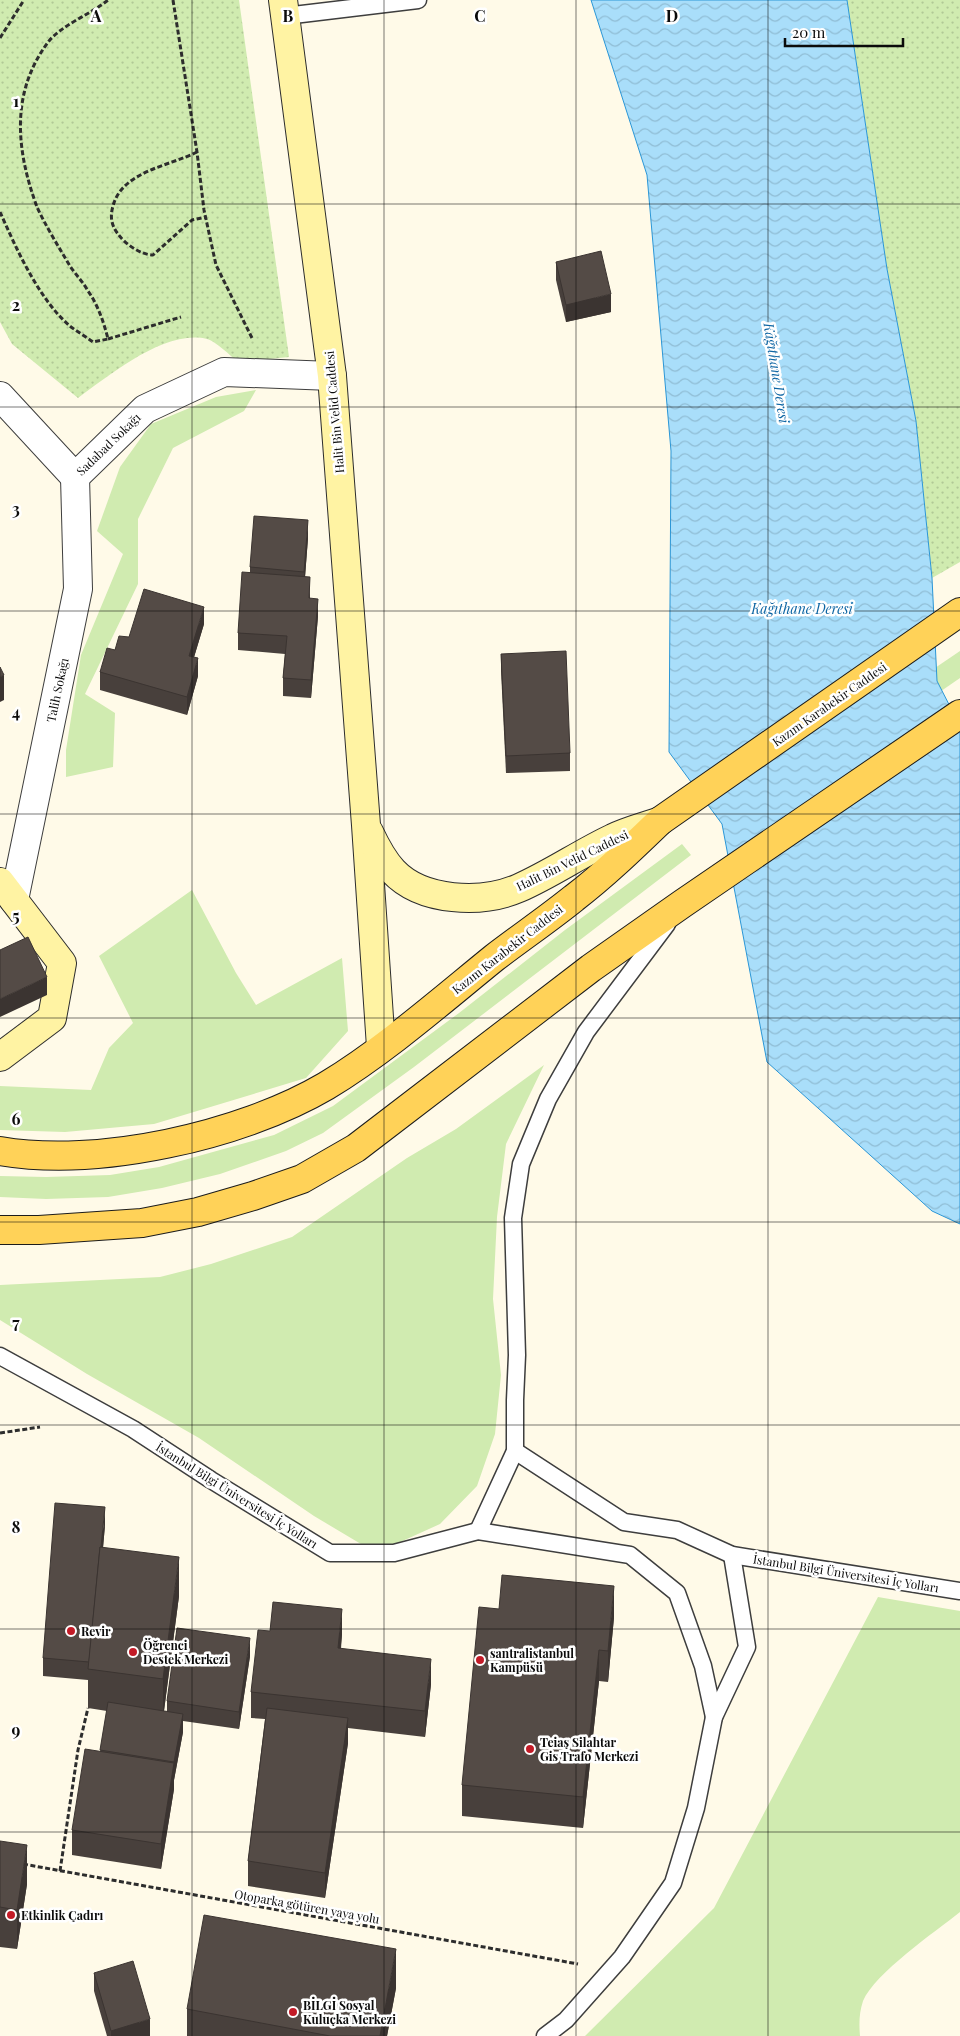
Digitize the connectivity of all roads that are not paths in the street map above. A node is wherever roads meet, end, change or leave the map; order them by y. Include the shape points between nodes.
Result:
1 (418, 0) edge
2 (284, 8) edge
3 (332, 376) junction
4 (0, 396) edge
5 (75, 477) junction
6 (960, 612) edge
7 (960, 714) edge
8 (660, 822) junction
9 (366, 825) junction
10 (7, 891) edge
11 (682, 904) junction
12 (381, 1047) junction
13 (0, 1057) edge
14 (0, 1151) edge
15 (0, 1230) edge
16 (0, 1356) edge
17 (515, 1451) junction
18 (478, 1531) junction
19 (732, 1555) junction
20 (960, 1591) edge
21 (714, 1717) junction
22 (545, 2036) edge

1 - 2 lane
2 - 3 main road, Halit Bin Velid Caddesi
3 - 5 street, Sadabad Sokağı via 224,372 145,409
3 - 9 main road, Halit Bin Velid Caddesi
4 - 5 street, Sadabad Sokağı
5 - 10 street, Talih Sokağı via 78,589
6 - 8 main road, Kazım Karabekir Caddesi
7 - 11 main road
8 - 9 main road, Halit Bin Velid Caddesi via 614,837 517,889 473,899 438,896 394,872 379,853
8 - 12 main road, Kazım Karabekir Caddesi via 575,898
9 - 12 main road, Halit Bin Velid Caddesi
10 - 13 main road via 62,962 52,1018
11 - 15 main road via 591,968 356,1148 302,1179 198,1212 142,1223
11 - 17 lane via 586,1032 548,1099 521,1164 513,1218 517,1354
12 - 14 main road, Kazım Karabekir Caddesi via 326,1086 274,1112 200,1135 162,1144 75,1155 24,1155
16 - 18 lane, İstanbul Bilgi Üniversitesi İç Yolları via 133,1429 330,1553 394,1553
17 - 18 lane
17 - 19 lane, İstanbul Bilgi Üniversitesi İç Yolları via 624,1522 677,1530
18 - 21 lane, İstanbul Bilgi Üniversitesi İç Yolları via 630,1555 677,1593 703,1666
19 - 20 lane, İstanbul Bilgi Üniversitesi İç Yolları
19 - 21 lane, İstanbul Bilgi Üniversitesi İç Yolları via 747,1647
21 - 22 lane, İstanbul Bilgi Üniversitesi İç Yolları via 696,1808 673,1883 622,1957 566,2020

